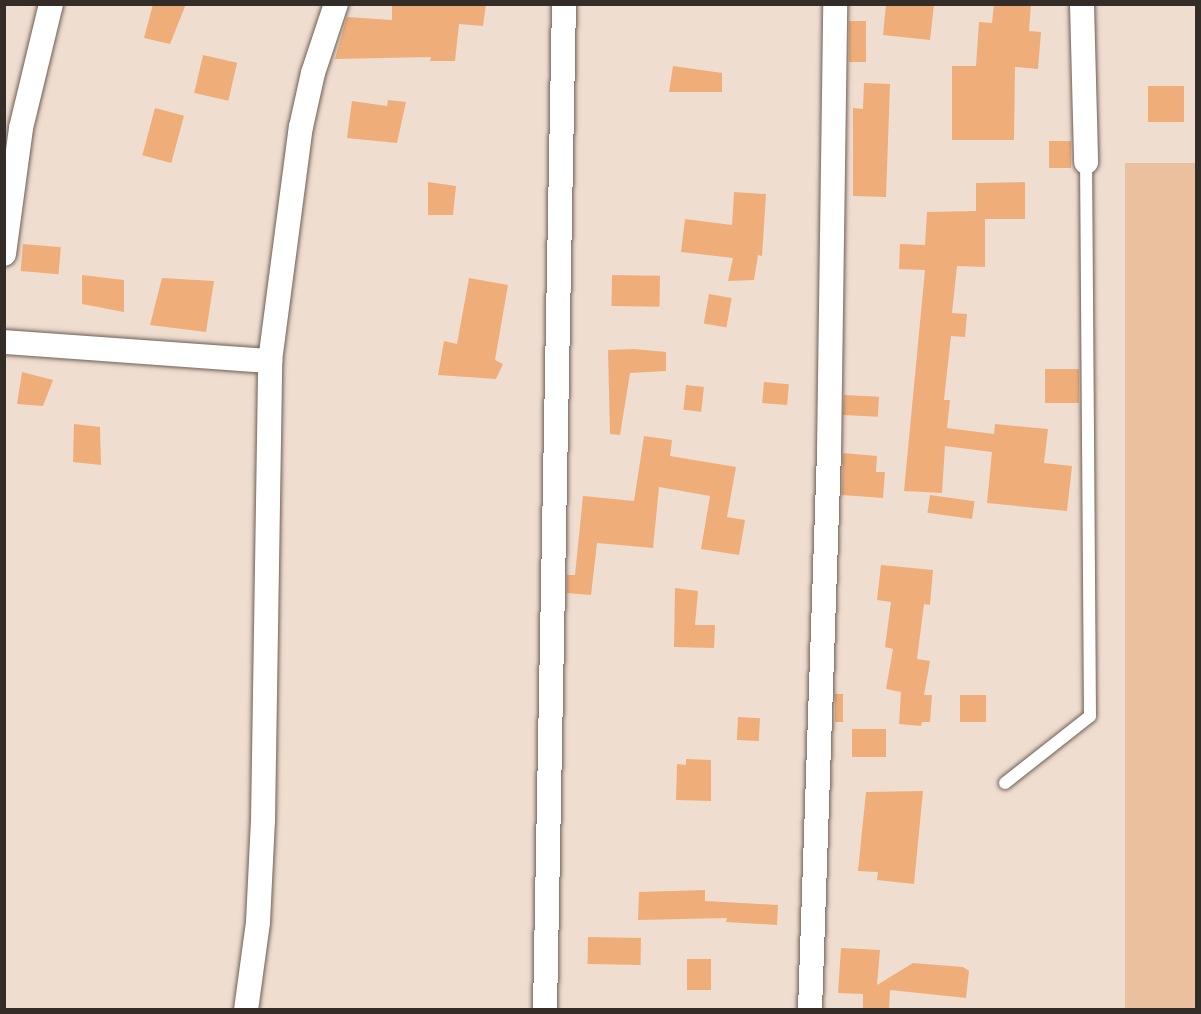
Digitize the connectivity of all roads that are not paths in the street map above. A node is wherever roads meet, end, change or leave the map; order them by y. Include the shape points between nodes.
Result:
1 (51, 4) edge
2 (336, 4) edge
3 (564, 4) edge
4 (835, 4) edge
5 (1082, 4) edge
6 (1086, 162) joint
7 (4, 254) edge
8 (4, 342) edge
9 (270, 361) junction
10 (1005, 783) dead end
11 (246, 1010) edge
12 (545, 1010) edge
13 (810, 1010) edge

1 - 7 street via 21,128
2 - 9 street via 313,73 301,127
3 - 12 street
4 - 13 street via 829,452
5 - 6 street
6 - 10 lane via 1090,716
8 - 9 street
9 - 11 street via 263,821 258,922

